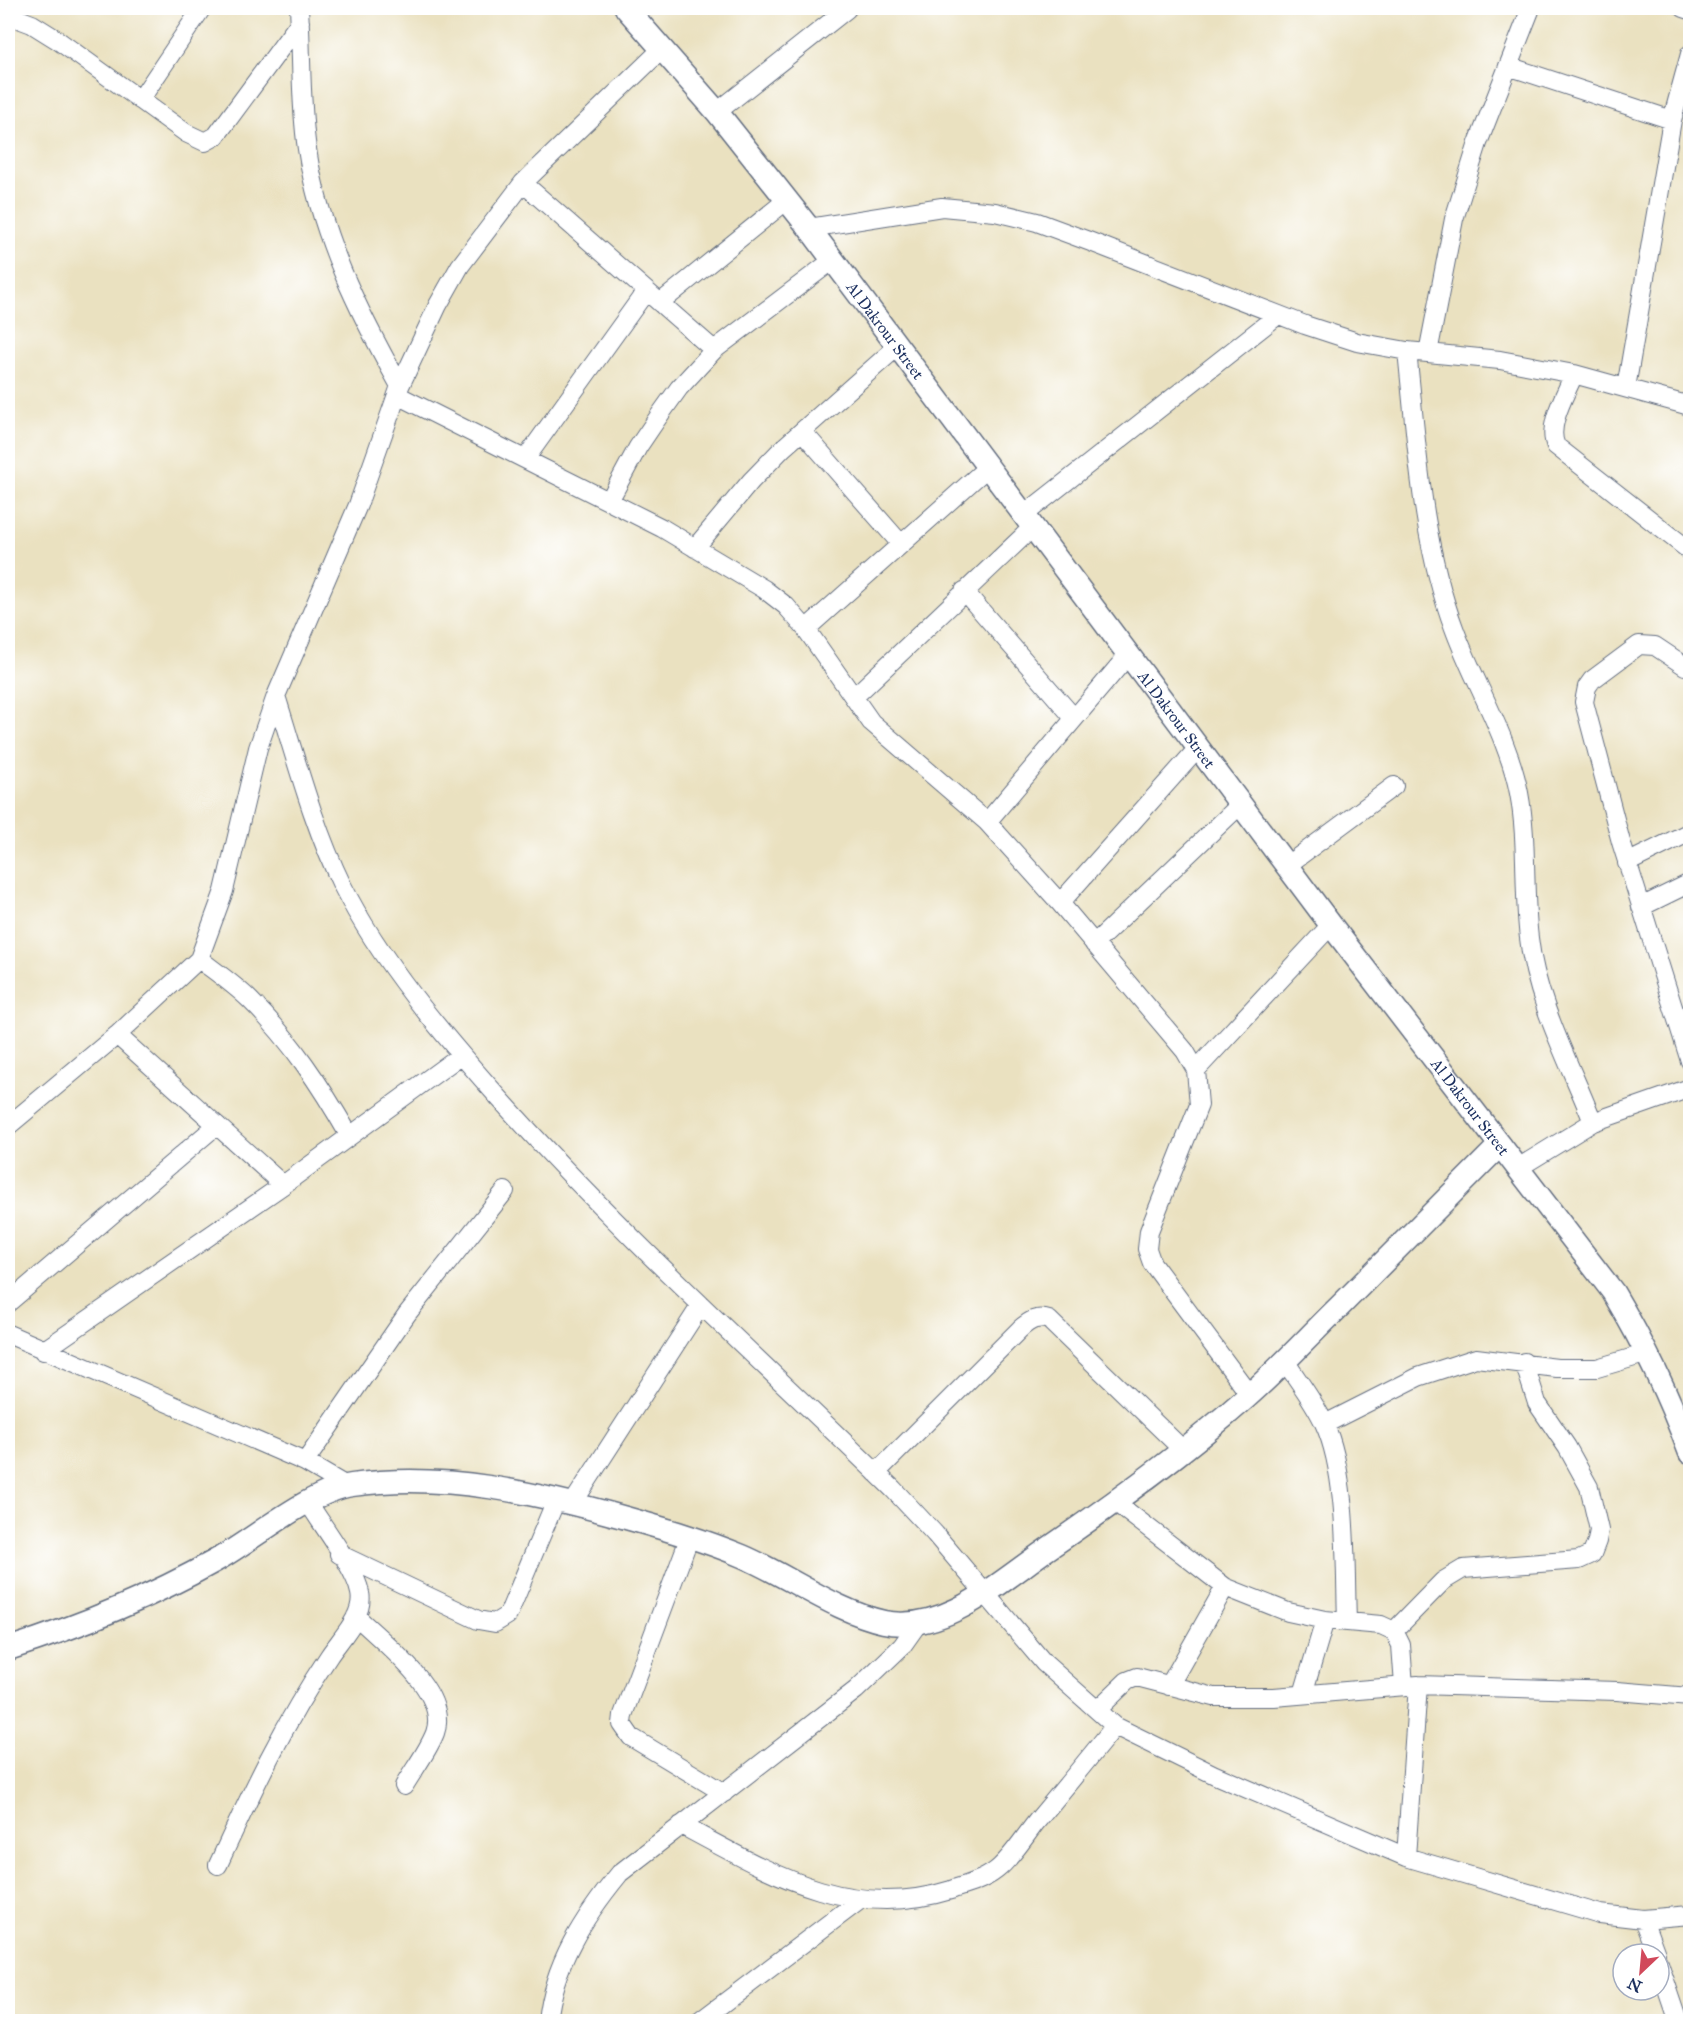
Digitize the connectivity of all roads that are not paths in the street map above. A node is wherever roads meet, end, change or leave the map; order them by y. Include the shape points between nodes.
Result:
1 (202, 8) edge
2 (626, 8) edge
3 (1531, 8) edge
4 (1684, 8) edge
5 (847, 9) dead end
6 (1690, 10) edge
7 (18, 14) edge
8 (299, 15) edge
9 (662, 49) junction
10 (1690, 54) edge
11 (1508, 66) junction
12 (140, 100) junction
13 (717, 112) junction
14 (1672, 120) junction
15 (523, 183) junction
16 (787, 200) junction
17 (809, 228) junction
18 (833, 260) junction
19 (646, 291) junction
20 (660, 303) junction
21 (1278, 315) junction
22 (898, 346) junction
23 (714, 350) junction
24 (1407, 351) junction
25 (1428, 353) junction
26 (1574, 374) junction
27 (1626, 388) junction
28 (398, 391) junction
29 (1690, 406) edge
30 (802, 431) junction
31 (526, 458) junction
32 (989, 466) junction
33 (609, 501) junction
34 (1029, 520) junction
35 (901, 543) junction
36 (695, 548) junction
37 (1690, 551) edge
38 (964, 591) junction
39 (806, 629) junction
40 (1129, 654) junction
41 (1689, 665) edge
42 (276, 696) junction
43 (854, 697) junction
44 (1074, 718) junction
45 (1199, 747) junction
46 (1394, 786) dead end
47 (1241, 804) junction
48 (987, 822) junction
49 (1690, 832) edge
50 (1627, 863) junction
51 (1286, 866) junction
52 (1690, 883) edge
53 (1060, 903) junction
54 (1641, 907) junction
55 (1331, 925) junction
56 (1094, 944) junction
57 (199, 959) junction
58 (117, 1035) junction
59 (461, 1055) junction
60 (1690, 1061) edge
61 (1196, 1070) junction
62 (1690, 1088) edge
63 (1593, 1122) junction
64 (217, 1125) junction
65 (8, 1126) edge
66 (349, 1135) junction
67 (1500, 1145) junction
68 (1518, 1168) junction
69 (283, 1185) junction
70 (505, 1191) dead end
71 (8, 1303) edge
72 (701, 1305) junction
73 (8, 1334) edge
74 (43, 1351) junction
75 (1648, 1353) junction
76 (1285, 1361) junction
77 (1524, 1362) junction
78 (1250, 1395) junction
79 (1325, 1424) junction
80 (1184, 1452) junction
81 (1690, 1453) edge
82 (304, 1462) junction
83 (876, 1473) junction
84 (346, 1486) junction
85 (308, 1502) junction
86 (565, 1502) junction
87 (1115, 1503) junction
88 (690, 1536) junction
89 (339, 1554) junction
90 (1225, 1587) junction
91 (983, 1593) junction
92 (356, 1616) junction
93 (1325, 1620) junction
94 (919, 1622) junction
95 (1347, 1622) junction
96 (1394, 1631) junction
97 (8, 1649) edge
98 (1169, 1686) junction
99 (1411, 1686) junction
100 (1303, 1694) junction
101 (1690, 1697) edge
102 (1097, 1710) junction
103 (1115, 1726) junction
104 (404, 1786) dead end
105 (724, 1793) junction
106 (681, 1825) junction
107 (1406, 1857) junction
108 (218, 1865) dead end
109 (860, 1900) junction
110 (1690, 1915) edge
111 (1643, 1919) junction
112 (1652, 1942) edge
113 (1671, 1998) edge
114 (547, 2022) edge
115 (699, 2022) edge
116 (1679, 2022) edge

1 - 12 street
2 - 9 street, Al Dakrour Street
3 - 11 street
4 - 6 street
5 - 13 street
7 - 12 street
8 - 12 street via 210,140 199,141
8 - 28 street via 307,148 327,233 360,315
9 - 13 street, Al Dakrour Street
9 - 15 street
10 - 14 street
11 - 14 street
11 - 25 street via 1454,219
13 - 16 street, Al Dakrour Street
14 - 27 street
15 - 19 street
15 - 28 street via 460,266
16 - 17 street, Al Dakrour Street
16 - 20 street
17 - 18 street, Al Dakrour Street
17 - 21 street via 942,207 994,212 1070,234
18 - 22 street, Al Dakrour Street
18 - 23 street
19 - 20 street
19 - 31 street
20 - 23 street
21 - 24 street via 1357,342
21 - 34 street
22 - 30 street
22 - 32 street, Al Dakrour Street
23 - 33 street via 659,416
24 - 25 street
24 - 63 street via 1422,496 1437,574 1453,628 1506,752 1519,793 1529,939 1536,975
25 - 26 street via 1500,360
26 - 27 street
26 - 37 street via 1553,427 1556,446
27 - 29 street
28 - 31 street
28 - 42 street via 358,505
30 - 35 street
30 - 36 street via 751,481
31 - 33 street
32 - 34 street, Al Dakrour Street
32 - 35 street
33 - 36 street
34 - 38 street
34 - 40 street, Al Dakrour Street
35 - 39 street
36 - 39 street via 764,589
38 - 43 street
38 - 44 street
39 - 43 street
40 - 44 street
40 - 45 street, Al Dakrour Street
41 - 50 street via 1655,646 1639,645 1592,680 1584,694
42 - 57 street via 258,748 224,891
42 - 59 street via 341,883 365,926
43 - 48 street via 884,735
44 - 48 street
45 - 47 street, Al Dakrour Street
45 - 53 street
46 - 51 street
47 - 51 street, Al Dakrour Street
47 - 56 street
48 - 53 street
49 - 50 street
50 - 54 street
51 - 55 street, Al Dakrour Street
52 - 54 street
53 - 56 street
54 - 60 street
55 - 61 street
55 - 67 street, Al Dakrour Street
56 - 61 street via 1185,1051
57 - 58 street
57 - 66 street via 249,999 296,1052
58 - 64 street
58 - 65 street
59 - 66 street
59 - 72 street via 591,1198
61 - 78 street via 1199,1105 1149,1231 1147,1249 1161,1276
62 - 63 street
63 - 68 street
64 - 69 street
64 - 71 street
66 - 69 street
67 - 68 street, Al Dakrour Street
67 - 76 street
68 - 75 street, Al Dakrour Street via 1613,1292
69 - 74 street
70 - 82 street via 407,1314
72 - 83 street
72 - 86 street
73 - 74 street
74 - 82 street
75 - 77 street via 1597,1368 1557,1368
75 - 81 street, Al Dakrour Street
76 - 78 street
76 - 79 street
77 - 79 street via 1476,1358 1387,1391
77 - 96 street via 1537,1403 1589,1487 1599,1530 1596,1547 1592,1554 1579,1560 1463,1569 1443,1581
78 - 80 street
79 - 95 street via 1343,1507
80 - 83 street via 1049,1320 1041,1317 1020,1329
80 - 87 street
82 - 84 street
83 - 91 street via 935,1534
84 - 85 street
84 - 86 street via 416,1480 482,1485
85 - 89 street
85 - 97 street via 218,1560 150,1596 81,1626
86 - 88 street
86 - 89 street via 508,1615 495,1623 478,1620
87 - 90 street
87 - 91 street
88 - 94 street via 785,1575 858,1614 888,1623
88 - 105 street via 622,1724 631,1737
89 - 92 street via 360,1593
90 - 93 street via 1288,1612
90 - 98 street
91 - 94 street via 941,1617
91 - 102 street via 1044,1663
92 - 104 street via 427,1687 437,1707 435,1733
92 - 108 street via 287,1720
93 - 95 street
93 - 100 street
94 - 105 street via 882,1668
95 - 96 street via 1381,1625
96 - 99 street
98 - 100 street via 1214,1697
98 - 102 street via 1133,1678
99 - 100 street
99 - 101 street via 1617,1691
99 - 107 street
102 - 103 street
103 - 107 street via 1215,1775
103 - 109 street via 989,1876 929,1897
105 - 106 street
106 - 109 street via 778,1876 815,1890
106 - 114 street via 620,1873 591,1911 563,1959 551,1992
107 - 111 street via 1599,1914
109 - 115 street
110 - 111 street
111 - 112 street
113 - 116 street

